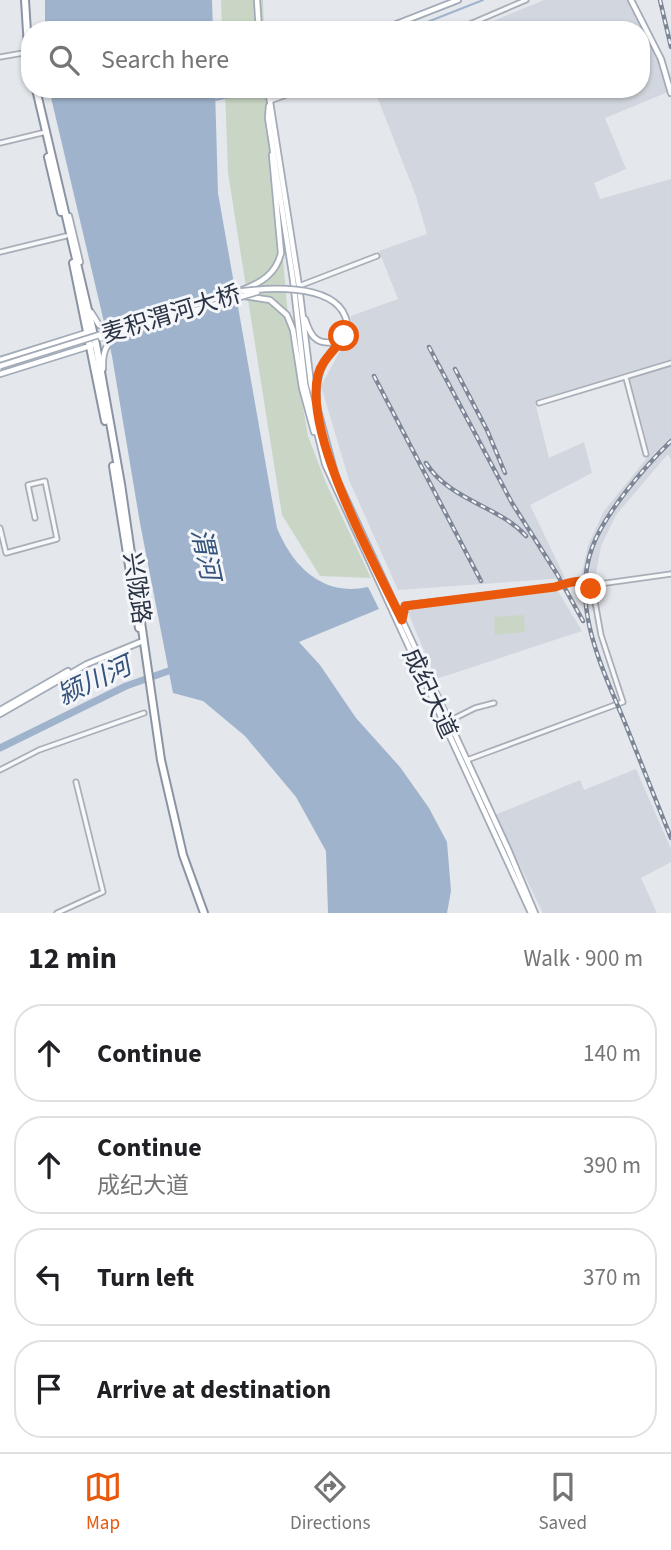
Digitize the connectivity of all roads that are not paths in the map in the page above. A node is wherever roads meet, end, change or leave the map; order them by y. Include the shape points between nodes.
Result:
1 (28, 0) edge
2 (257, 0) edge
3 (458, 0) edge
4 (526, 0) edge
5 (631, 0) edge
6 (28, 21) edge
7 (29, 21) edge
8 (258, 21) edge
9 (403, 21) edge
10 (477, 21) edge
11 (642, 21) edge
12 (650, 37) edge
13 (21, 53) edge
14 (0, 57) edge
15 (671, 93) edge
16 (36, 98) edge
17 (269, 98) edge
18 (280, 98) edge
19 (270, 102) junction
20 (44, 133) junction
21 (0, 143) edge
22 (272, 144) junction
23 (59, 182) junction
24 (66, 236) junction
25 (0, 253) edge
26 (377, 256) dead end
27 (299, 286) junction
28 (236, 294) junction
29 (302, 310) junction
30 (128, 328) junction
31 (91, 332) junction
32 (335, 344) junction
33 (93, 345) junction
34 (0, 360) edge
35 (671, 363) edge
36 (0, 370) edge
37 (626, 378) junction
38 (539, 403) dead end
39 (317, 411) junction
40 (318, 443) junction
41 (646, 454) dead end
42 (121, 484) junction
43 (35, 518) dead end
44 (0, 528) edge
45 (671, 574) edge
46 (595, 583) junction
47 (402, 620) junction
48 (143, 640) junction
49 (146, 650) junction
50 (494, 704) dead end
51 (0, 712) edge
52 (144, 713) dead end
53 (449, 721) junction
54 (467, 760) junction
55 (0, 770) edge
56 (76, 782) dead end
57 (57, 913) edge
58 (204, 913) edge
59 (533, 913) edge

1 - 6 highway
1 - 7 highway
2 - 8 main road
3 - 9 main road
4 - 10 street
5 - 11 main road
12 - 15 main road
13 - 14 street
16 - 20 highway, 兴陇路
17 - 19 main road, 成纪大道
18 - 19 street
19 - 22 main road, 成纪大道
19 - 27 main road, 成纪大道
20 - 21 street
20 - 23 highway, 兴陇路
20 - 24 highway, 兴陇路
22 - 28 main road, bridge via 279,260 263,281
22 - 40 main road, 成纪大道 via 305,384
23 - 30 main road, bridge via 95,321 108,329
23 - 31 highway, 兴陇路
24 - 25 street
24 - 31 highway, 兴陇路
26 - 27 street
27 - 29 main road, 成纪大道
28 - 30 main road, 麦积渭河大桥, bridge
28 - 32 main road, 麦积渭河大桥, bridge via 286,289 331,301 347,323 344,336
28 - 40 main road, bridge via 263,298 287,315
29 - 32 main road via 312,336
29 - 39 main road, 成纪大道
30 - 36 main road, 麦积渭河大桥, bridge
30 - 42 main road, bridge via 103,352
31 - 33 highway, 兴陇路
31 - 34 main road
32 - 39 main road via 318,373
33 - 36 main road
33 - 42 highway, 兴陇路
33 - 48 highway, 兴陇路
35 - 37 street
37 - 38 street
37 - 41 street
39 - 47 main road, 成纪大道 via 337,480
40 - 59 main road, 成纪大道 via 335,490
42 - 49 highway, 兴陇路
43 - 44 street via 28,485 45,481 57,539 6,553
45 - 46 street
46 - 47 street via 405,606
46 - 54 street via 591,589 601,635 623,702
47 - 53 main road, 成纪大道
48 - 49 highway, 兴陇路
48 - 51 main road via 87,661
49 - 58 highway via 172,813
50 - 53 street
52 - 55 street via 49,746
53 - 54 main road, 成纪大道
54 - 59 main road, 成纪大道
56 - 57 street via 103,892

